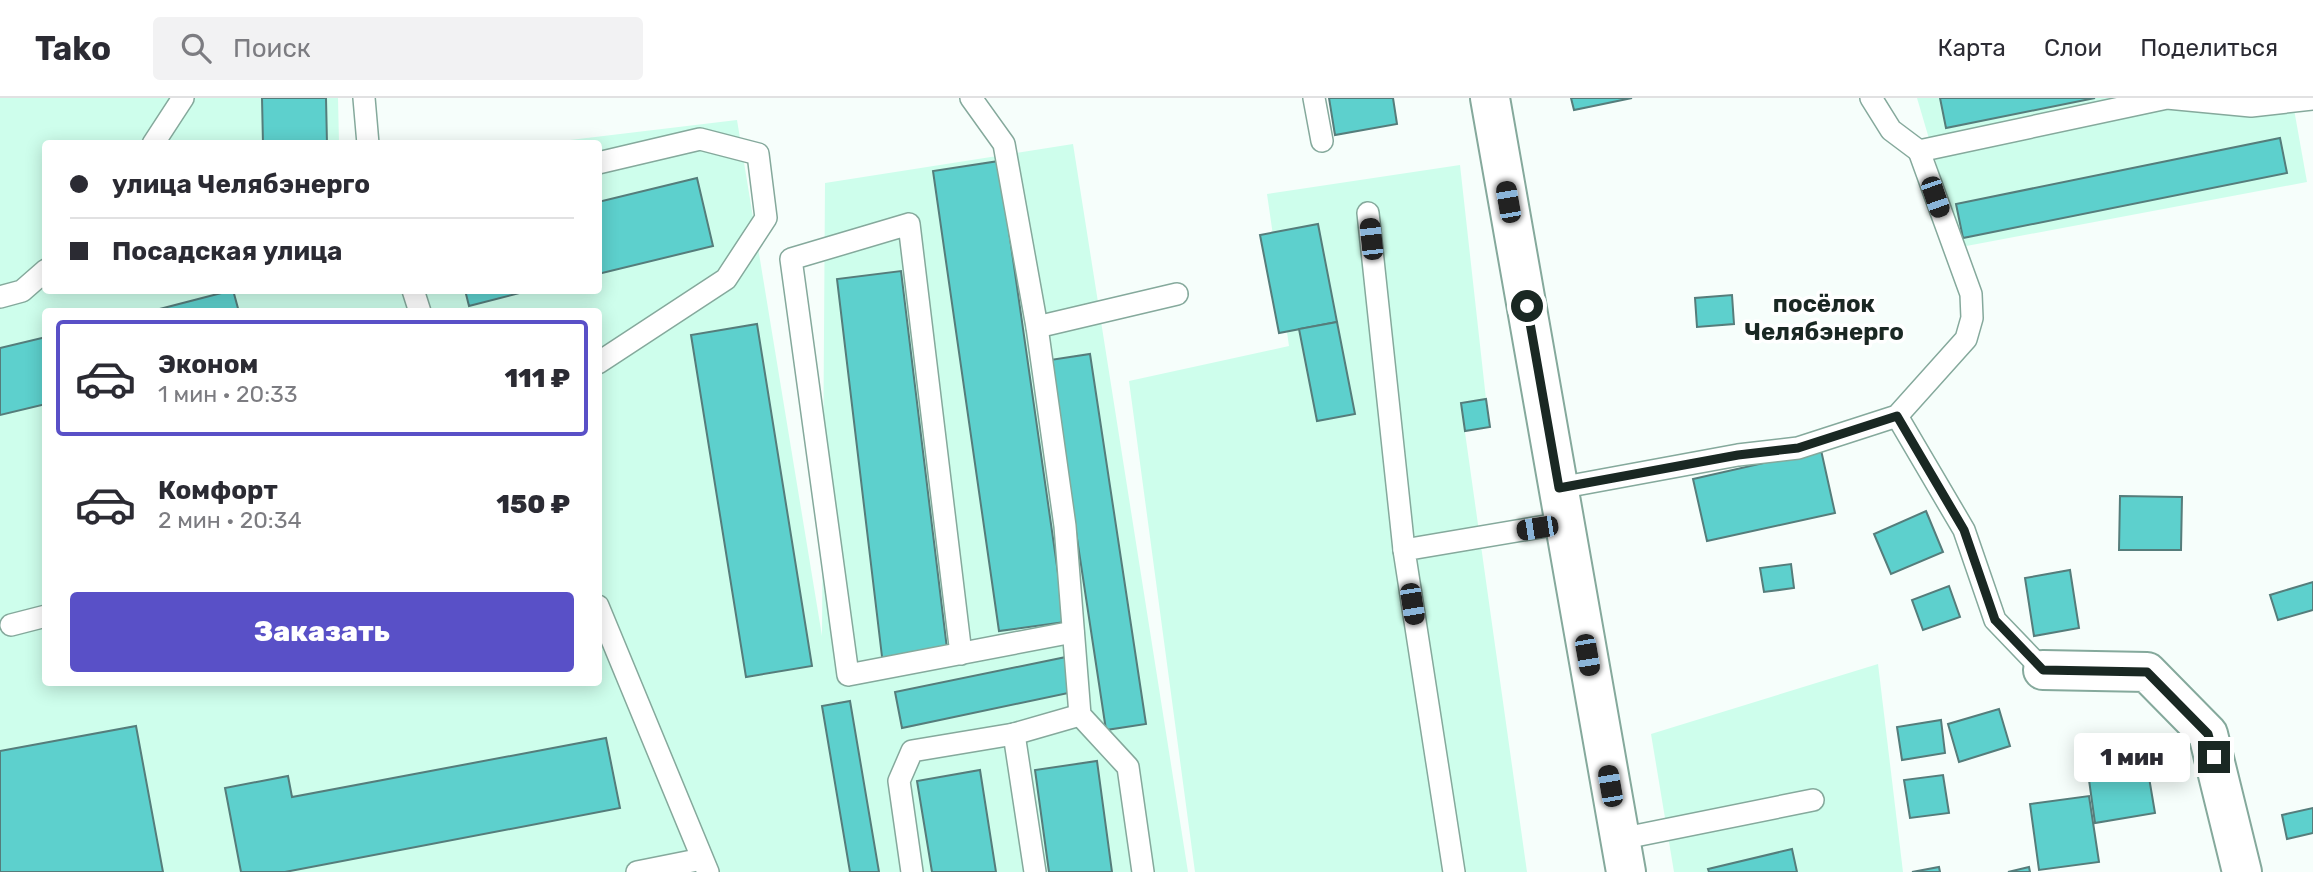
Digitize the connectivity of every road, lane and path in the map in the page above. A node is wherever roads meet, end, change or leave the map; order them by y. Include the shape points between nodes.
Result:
1 (183, 98) edge
2 (363, 98) edge
3 (971, 98) edge
4 (1314, 98) edge
5 (1490, 98) edge
6 (1871, 98) edge
7 (2313, 99) edge
8 (156, 140) edge
9 (368, 140) edge
10 (1322, 141) dead end
11 (1919, 151) junction
12 (602, 162) edge
13 (1368, 213) dead end
14 (42, 274) edge
15 (1177, 294) dead end
16 (0, 297) edge
17 (1037, 327) junction
18 (602, 360) edge
19 (1897, 416) junction
20 (1561, 506) junction
21 (1404, 550) junction
22 (602, 616) edge
23 (42, 617) edge
24 (11, 625) dead end
25 (1073, 632) junction
26 (961, 654) junction
27 (2043, 670) joint
28 (1080, 715) junction
29 (1014, 734) junction
30 (1813, 800) dead end
31 (1623, 855) edge
32 (705, 866) edge
33 (637, 872) edge
34 (912, 872) edge
35 (1035, 872) edge
36 (1143, 872) edge
37 (1454, 872) edge
38 (2242, 872) edge

1 - 8 lane
2 - 9 lane
3 - 17 lane via 1004,144
4 - 10 lane
5 - 20 street
6 - 11 lane via 1891,130
7 - 11 lane via 2250,106 2167,98
11 - 19 lane via 1972,294 1972,318 1966,339
12 - 18 lane via 700,139 758,154 766,218 726,279
13 - 21 lane
14 - 16 lane via 22,291
15 - 17 lane
17 - 25 lane via 1065,526
19 - 20 lane via 1798,448 1738,455
19 - 27 lane via 1964,530 1995,620
20 - 21 lane
20 - 31 street
21 - 37 lane
22 - 32 lane
23 - 24 lane
25 - 26 lane
25 - 28 lane
26 - 26 lane via 848,675 791,259 909,224
27 - 38 street via 2147,672 2208,734
28 - 29 lane
28 - 36 lane via 1128,767
29 - 34 lane via 912,751 899,781
29 - 35 lane
30 - 31 lane
32 - 33 lane

